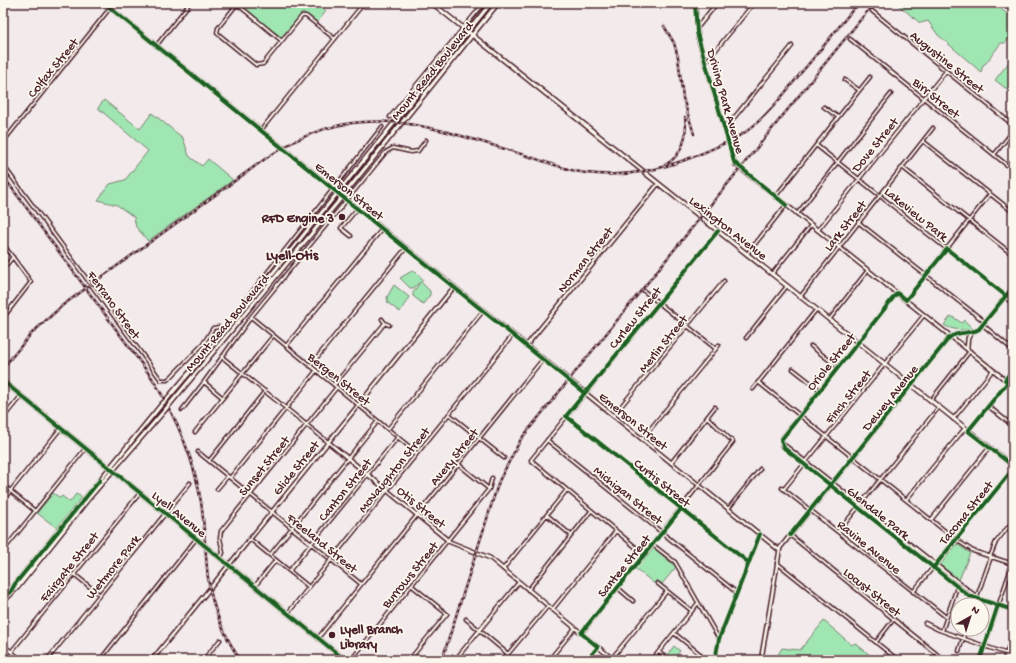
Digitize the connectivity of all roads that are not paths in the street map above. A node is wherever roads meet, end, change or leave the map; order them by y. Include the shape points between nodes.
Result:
1 (104, 3) edge
2 (114, 3) edge
3 (190, 3) edge
4 (364, 3) edge
5 (432, 3) edge
6 (484, 3) edge
7 (490, 3) edge
8 (498, 3) edge
9 (695, 3) edge
10 (717, 3) edge
11 (754, 3) edge
12 (237, 4) edge
13 (110, 8) junction
14 (872, 11) dead end
15 (464, 28) junction
16 (697, 28) junction
17 (468, 31) junction
18 (472, 34) junction
19 (335, 39) junction
20 (850, 39) dead end
21 (282, 41) junction
22 (156, 46) junction
23 (792, 46) dead end
24 (448, 47) junction
25 (448, 55) junction
26 (706, 62) junction
27 (946, 71) junction
28 (870, 77) dead end
29 (845, 80) dead end
30 (859, 90) junction
31 (891, 94) dead end
32 (924, 98) junction
33 (824, 107) dead end
34 (390, 117) dead end
35 (838, 117) junction
36 (1013, 125) edge
37 (382, 128) dead end
38 (933, 128) dead end
39 (724, 130) junction
40 (261, 131) junction
41 (1013, 131) edge
42 (426, 140) dead end
43 (923, 140) junction
44 (3, 142) edge
45 (816, 145) junction
46 (994, 155) junction
47 (838, 162) junction
48 (3, 165) edge
49 (902, 167) junction
50 (1013, 170) edge
51 (858, 178) junction
52 (658, 184) junction
53 (334, 190) junction
54 (338, 193) junction
55 (990, 194) junction
56 (879, 195) junction
57 (776, 196) junction
58 (342, 197) junction
59 (346, 200) junction
60 (786, 205) junction
61 (357, 209) junction
62 (1013, 212) edge
63 (796, 214) junction
64 (969, 220) junction
65 (858, 222) junction
66 (811, 225) junction
67 (382, 229) junction
68 (818, 230) junction
69 (718, 231) junction
70 (351, 236) dead end
71 (3, 244) edge
72 (839, 247) junction
73 (406, 248) junction
74 (947, 249) junction
75 (747, 254) junction
76 (1013, 255) edge
77 (13, 257) junction
78 (3, 269) edge
79 (868, 270) junction
80 (772, 274) junction
81 (926, 275) junction
82 (724, 281) dead end
83 (787, 286) junction
84 (454, 287) junction
85 (1013, 287) edge
86 (644, 292) dead end
87 (897, 294) junction
88 (800, 297) junction
89 (1005, 297) junction
90 (906, 300) junction
91 (658, 303) junction
92 (1013, 304) edge
93 (816, 310) junction
94 (242, 311) junction
95 (483, 311) junction
96 (924, 315) junction
97 (251, 317) junction
98 (3, 318) edge
99 (382, 319) dead end
100 (829, 320) junction
101 (384, 323) junction
102 (984, 324) junction
103 (389, 325) dead end
104 (687, 326) junction
105 (235, 328) junction
106 (225, 332) junction
107 (972, 332) junction
108 (512, 335) junction
109 (273, 336) junction
110 (952, 336) junction
111 (746, 338) dead end
112 (222, 343) junction
113 (858, 343) junction
114 (719, 345) dead end
115 (286, 346) junction
116 (526, 346) junction
117 (811, 346) dead end
118 (967, 348) junction
119 (716, 349) junction
120 (1013, 350) edge
121 (970, 351) junction
122 (222, 357) junction
123 (543, 359) junction
124 (885, 364) junction
125 (310, 366) junction
126 (838, 367) junction
127 (793, 368) dead end
128 (993, 370) junction
129 (1013, 370) edge
130 (316, 371) junction
131 (243, 374) junction
132 (1005, 380) junction
133 (3, 381) edge
134 (204, 382) junction
135 (758, 382) junction
136 (1008, 382) junction
137 (334, 385) junction
138 (911, 385) junction
139 (1013, 386) edge
140 (337, 387) junction
141 (752, 389) dead end
142 (820, 390) junction
143 (265, 391) junction
144 (584, 393) junction
145 (21, 396) junction
146 (223, 398) junction
147 (930, 400) junction
148 (359, 405) junction
149 (988, 406) junction
150 (715, 407) dead end
151 (939, 407) junction
152 (286, 408) junction
153 (182, 410) dead end
154 (449, 414) junction
155 (800, 415) junction
156 (566, 416) junction
157 (613, 416) junction
158 (3, 418) edge
159 (707, 418) junction
160 (953, 419) junction
161 (378, 421) junction
162 (306, 425) junction
163 (1013, 426) edge
164 (61, 428) junction
165 (964, 428) junction
166 (388, 429) junction
167 (968, 431) junction
168 (195, 432) dead end
169 (826, 436) junction
170 (398, 437) junction
171 (479, 438) junction
172 (642, 439) junction
173 (547, 440) junction
174 (328, 442) junction
175 (781, 442) joint
176 (989, 448) junction
177 (86, 449) junction
178 (198, 452) dead end
179 (417, 453) junction
180 (853, 457) junction
181 (504, 458) dead end
182 (348, 459) junction
183 (209, 461) junction
184 (671, 463) junction
185 (805, 463) junction
186 (458, 464) junction
187 (1013, 468) edge
188 (111, 469) junction
189 (760, 469) dead end
190 (367, 474) junction
191 (229, 477) junction
192 (492, 478) dead end
193 (880, 479) junction
194 (190, 483) dead end
195 (831, 484) junction
196 (3, 485) edge
197 (700, 486) junction
198 (783, 488) joint
199 (217, 489) dead end
200 (488, 490) junction
201 (10, 491) junction
202 (387, 491) junction
203 (566, 491) junction
204 (140, 493) junction
205 (250, 494) junction
206 (3, 500) edge
207 (906, 500) junction
208 (859, 506) junction
209 (728, 508) junction
210 (681, 509) junction
211 (810, 510) junction
212 (35, 511) junction
213 (592, 511) junction
214 (272, 512) junction
215 (166, 514) junction
216 (417, 515) junction
217 (546, 515) junction
218 (931, 520) junction
219 (1013, 521) edge
220 (292, 528) junction
221 (616, 531) junction
222 (662, 532) junction
223 (838, 532) junction
224 (760, 534) junction
225 (571, 535) junction
226 (790, 535) junction
227 (197, 539) junction
228 (250, 539) junction
229 (447, 540) junction
230 (956, 540) junction
231 (311, 544) junction
232 (653, 544) junction
233 (779, 550) junction
234 (3, 551) edge
235 (270, 555) junction
236 (645, 555) junction
237 (991, 557) junction
238 (220, 558) junction
239 (276, 560) junction
240 (331, 560) junction
241 (749, 563) junction
242 (777, 563) junction
243 (1013, 564) edge
244 (229, 565) junction
245 (934, 566) junction
246 (503, 569) junction
247 (289, 571) junction
248 (74, 574) junction
249 (518, 582) junction
250 (657, 583) dead end
251 (361, 584) junction
252 (411, 585) junction
253 (958, 585) junction
254 (255, 586) junction
255 (309, 587) junction
256 (618, 588) junction
257 (528, 590) junction
258 (667, 591) junction
259 (914, 592) junction
260 (737, 593) junction
261 (100, 595) junction
262 (970, 597) edge
263 (977, 597) edge
264 (633, 601) dead end
265 (3, 602) edge
266 (990, 602) edge
267 (698, 603) junction
268 (998, 605) junction
269 (548, 606) junction
270 (552, 610) junction
271 (1013, 610) edge
272 (692, 611) junction
273 (288, 613) junction
274 (946, 617) junction
275 (894, 619) junction
276 (466, 620) dead end
277 (925, 623) dead end
278 (575, 628) junction
279 (479, 631) junction
280 (942, 631) junction
281 (581, 633) junction
282 (674, 633) junction
283 (1013, 634) edge
284 (318, 638) junction
285 (963, 638) junction
286 (719, 639) junction
287 (220, 640) dead end
288 (876, 642) junction
289 (3, 645) edge
290 (985, 646) junction
291 (598, 647) junction
292 (959, 651) dead end
293 (11, 652) junction
294 (659, 652) junction
295 (1006, 653) junction
296 (508, 654) junction
297 (700, 654) dead end
298 (1013, 656) edge
299 (412, 657) junction
300 (613, 659) edge
301 (21, 660) edge
302 (47, 660) edge
303 (100, 660) edge
304 (152, 660) edge
305 (203, 660) edge
306 (345, 660) edge
307 (351, 660) edge
308 (409, 660) edge
309 (415, 660) edge
310 (455, 660) edge
311 (503, 660) edge
312 (549, 660) edge
313 (587, 660) edge
314 (652, 660) edge
315 (668, 660) edge
316 (715, 660) edge
317 (761, 660) edge
318 (898, 660) edge
319 (944, 660) edge
320 (980, 660) edge
321 (1004, 660) edge

1 - 13 street, Emerson Street
2 - 13 street, Colfax Street
3 - 22 street
4 - 19 street
5 - 15 main road, Lexington Avenue
6 - 15 street, Mount Read Boulevard
7 - 17 main road, Mount Read Boulevard
8 - 18 main road, Mount Read Boulevard
9 - 16 street, Driving Park Avenue
10 - 16 street
11 - 26 street
12 - 21 street
12 - 21 street via 218,28 217,33 248,60 260,66
13 - 22 street, Emerson Street
13 - 44 street, Colfax Street
14 - 27 street, Augustine Street
15 - 17 main road, Lexington Avenue
15 - 24 street, Mount Read Boulevard
16 - 26 street, Driving Park Avenue
17 - 18 main road, Lexington Avenue
17 - 25 main road, Mount Read Boulevard
18 - 52 main road, Lexington Avenue
18 - 58 main road, Mount Read Boulevard
19 - 21 street via 305,16 301,17
19 - 40 street
20 - 32 street, Birr Street
22 - 40 street, Emerson Street
23 - 39 street
24 - 25 street, Mount Read Boulevard
24 - 34 street, Mount Read Boulevard
25 - 54 main road, Mount Read Boulevard
26 - 39 street, Driving Park Avenue
27 - 32 street, Dove Street
27 - 36 street, Augustine Street
28 - 30 street
29 - 30 street
30 - 35 street
31 - 47 street
32 - 46 street, Birr Street
32 - 51 street, Dove Street
33 - 35 street
35 - 45 street
37 - 53 street, Mount Read Boulevard
38 - 43 street, Lark Street
39 - 57 street, Driving Park Avenue via 735,164
40 - 53 street, Emerson Street
41 - 46 street
42 - 59 street, Mount Read Boulevard via 420,150 415,152 394,148 389,150
43 - 49 street, Lark Street
43 - 55 street
45 - 47 street, Lakeview Park
45 - 57 street
46 - 50 street, Birr Street
47 - 51 street, Lakeview Park
47 - 63 street
48 - 106 street, Ferrano Street via 161,380 171,377 203,344 213,328 219,327
49 - 56 street, Lark Street
49 - 64 street
51 - 56 street, Lakeview Park
51 - 68 street, Dove Street
52 - 69 main road, Lexington Avenue
52 - 116 street, Norman Street
53 - 54 street, Emerson Street
53 - 94 street, Mount Read Boulevard via 244,302
54 - 58 street, Emerson Street
54 - 94 main road, Mount Read Boulevard
55 - 62 street
55 - 64 street
56 - 65 street, Lark Street
56 - 74 street, Lakeview Park
57 - 60 street, Driving Park Avenue
58 - 59 street, Emerson Street
58 - 105 main road, Mount Read Boulevard
59 - 61 street, Emerson Street
59 - 97 street, Mount Read Boulevard
60 - 63 street, Driving Park Avenue
60 - 75 street
61 - 67 street, Emerson Street
61 - 70 street via 341,228
63 - 66 street, Driving Park Avenue
64 - 74 street
64 - 76 street
65 - 72 street, Lark Street
65 - 81 street
66 - 68 street, Driving Park Avenue
66 - 80 street
67 - 73 street, Emerson Street
67 - 115 street
68 - 72 street, Driving Park Avenue
69 - 75 main road, Lexington Avenue
69 - 91 street, Curlew Street
71 - 77 street
72 - 79 street, Driving Park Avenue
72 - 88 street, Lark Street
73 - 84 street, Emerson Street
73 - 125 street
74 - 81 street
74 - 89 street, Lakeview Park
75 - 80 main road, Lexington Avenue
77 - 78 street
77 - 98 street via 31,282
79 - 87 street, Driving Park Avenue
79 - 100 street
80 - 83 main road, Lexington Avenue
81 - 90 street
81 - 102 street
82 - 104 street, Merlin Street
83 - 88 main road, Lexington Avenue
83 - 111 street
84 - 95 street, Emerson Street
84 - 148 street, Glide Street
85 - 89 street
86 - 91 street
87 - 90 street, Driving Park Avenue
87 - 113 street, Oriole Street
88 - 93 main road, Lexington Avenue
89 - 92 street, Lakeview Park
89 - 102 street
90 - 96 street, Driving Park Avenue
91 - 104 street
91 - 144 street, Curlew Street
93 - 100 main road, Lexington Avenue
93 - 135 street
94 - 106 main road, Mount Read Boulevard
95 - 108 street, Emerson Street
95 - 166 street
96 - 110 street, Driving Park Avenue
96 - 124 street, Finch Street
97 - 109 street, Bergen Street
97 - 122 street, Mount Read Boulevard
99 - 101 street
100 - 113 main road, Lexington Avenue
101 - 103 street
101 - 137 street
102 - 107 street
102 - 120 street
104 - 119 street
104 - 157 street, Merlin Street
105 - 106 main road
105 - 112 main road, Mount Read Boulevard
106 - 112 main road
106 - 188 main road, Mount Read Boulevard, bridge via 162,404
107 - 110 street
107 - 118 street via 968,338
108 - 116 street, Emerson Street
108 - 154 street, McNaughton Street
109 - 115 street, Bergen Street
109 - 131 street
110 - 118 street, Driving Park Avenue
110 - 138 street, Dewey Avenue
112 - 188 main road, Mount Read Boulevard, bridge
113 - 124 main road, Lexington Avenue
113 - 126 street, Oriole Street
114 - 119 street
115 - 125 street, Bergen Street
116 - 123 street, Emerson Street
117 - 126 street
118 - 121 street, Driving Park Avenue
119 - 172 street
121 - 128 street, Driving Park Avenue
121 - 147 street
122 - 131 street, Otis Street
122 - 134 street, Mount Read Boulevard
123 - 144 street, Emerson Street
123 - 171 street, Avery Street
124 - 138 main road, Lexington Avenue
124 - 169 street, Finch Street
125 - 130 street, Bergen Street
126 - 142 street, Oriole Street
127 - 142 street
128 - 132 street, Driving Park Avenue
128 - 160 street
129 - 132 street
130 - 137 street, Bergen Street
130 - 152 street
131 - 143 street, Otis Street
131 - 146 street
132 - 136 street, Driving Park Avenue
133 - 145 main road, Lyell Avenue
134 - 146 street
134 - 153 street, Mount Read Boulevard
135 - 141 street
135 - 155 street
136 - 139 street, Driving Park Avenue
136 - 149 street
137 - 140 street, Bergen Street
138 - 147 main road, Lexington Avenue
138 - 180 street, Dewey Avenue
140 - 148 street, Bergen Street
140 - 162 street, Sunset Street
142 - 155 street, Oriole Street
143 - 152 street, Otis Street
143 - 183 street
144 - 156 street, Curlew Street
144 - 157 street, Emerson Street
145 - 158 street
145 - 164 main road, Lyell Avenue
146 - 168 street
147 - 151 main road, Lexington Avenue
148 - 161 street, Bergen Street
148 - 174 street, Glide Street
149 - 163 street
149 - 167 street
150 - 159 street
151 - 160 main road, Lexington Avenue
151 - 193 street
152 - 162 street, Otis Street
152 - 191 street
154 - 171 street
154 - 179 street, McNaughton Street
155 - 169 street
155 - 175 street, Oriole Street
156 - 173 street, Curlew Street
156 - 210 street, Curtis Street
157 - 172 street, Emerson Street
159 - 184 street
159 - 197 street, Santee Street via 733,442
160 - 165 main road, Lexington Avenue
161 - 166 street, Bergen Street
161 - 182 street
162 - 174 street, Otis Street
162 - 205 street, Sunset Street
164 - 177 main road, Lyell Avenue
164 - 201 street
165 - 167 main road, Lexington Avenue
165 - 207 street
166 - 170 street, Bergen Street
167 - 176 main road, Lexington Avenue
169 - 180 street
169 - 185 street, Finch Street
170 - 179 street, Bergen Street
170 - 190 street, Canton Street
171 - 181 street
171 - 186 street, Avery Street
172 - 184 street, Emerson Street
173 - 203 street, Curlew Street via 531,460
173 - 222 street, Michigan Street
174 - 182 street, Otis Street
174 - 214 street, Glide Street
175 - 185 street, Glendale Park via 784,448
176 - 187 main road, Lexington Avenue
176 - 218 street
177 - 188 main road, Lyell Avenue
177 - 212 street
178 - 183 street, Freeland Street
179 - 202 street, McNaughton Street
180 - 193 street
180 - 195 street, Dewey Avenue
182 - 190 street, Otis Street
182 - 220 street
183 - 191 street, Freeland Street
184 - 197 street, Emerson Street
185 - 195 street, Glendale Park
185 - 198 street, Finch Street
186 - 200 street
186 - 216 street, Avery Street
187 - 230 street, Tacoma Street
188 - 204 main road, Lyell Avenue
188 - 265 main road, Mount Read Boulevard via 15,584
189 - 209 street
190 - 202 street, Otis Street
190 - 231 street, Canton Street
191 - 199 street
191 - 205 street, Freeland Street
192 - 200 street, Burrows Street
193 - 207 street
193 - 208 street
194 - 215 street, Wetmore Park
195 - 208 street, Glendale Park
195 - 211 street, Dewey Avenue
196 - 201 street
197 - 209 street, Emerson Street
197 - 210 street, Santee Street
198 - 211 street, Ravine Avenue
200 - 229 street, Burrows Street
201 - 206 street
201 - 212 street
202 - 216 street, Otis Street
202 - 240 street, McNaughton Street
203 - 213 street
203 - 217 street
204 - 215 main road, Lyell Avenue
204 - 248 street, Fairgate Street
205 - 214 street, Freeland Street
205 - 238 street, Sunset Street via 220,532 223,552
207 - 218 street
208 - 223 street
208 - 245 street, Glendale Park
209 - 224 street, Emerson Street
210 - 222 street, Santee Street
210 - 241 street, Curtis Street
211 - 223 street, Ravine Avenue
211 - 226 street, Dewey Avenue
212 - 234 street
213 - 221 street
213 - 225 street
214 - 220 street, Freeland Street
214 - 228 street, Glide Street
215 - 227 main road, Lyell Avenue
215 - 261 street, Wetmore Park
216 - 229 street, Otis Street
216 - 251 street, Avery Street
217 - 225 street
217 - 246 street
218 - 230 street
219 - 237 street via 996,542
220 - 231 street, Freeland Street
220 - 235 street
221 - 236 street
221 - 270 street
222 - 232 street, Santee Street
222 - 260 street, Michigan Street
223 - 259 street, Ravine Avenue
224 - 233 street, Emerson Street
224 - 241 street
225 - 257 street
226 - 233 street, Dewey Avenue
226 - 275 street, Locust Street
227 - 238 main road, Lyell Avenue
227 - 303 street
228 - 235 street
228 - 244 street, Glide Street
229 - 246 street, Otis Street via 486,556
229 - 252 street, Burrows Street
230 - 237 street via 973,551
230 - 245 street, Tacoma Street
231 - 240 street, Freeland Street
231 - 247 street, Canton Street
232 - 236 street, Santee Street
232 - 267 street via 675,562
233 - 242 street, Dewey Avenue
235 - 239 street
236 - 256 street, Santee Street
237 - 243 street
237 - 263 street
238 - 244 main road, Lyell Avenue
239 - 247 street
239 - 254 street
240 - 251 street, Freeland Street
240 - 255 street, McNaughton Street
241 - 260 street
242 - 288 street
242 - 317 street, Dewey Avenue
243 - 268 street
244 - 254 main road, Lyell Avenue
244 - 304 street, Glide Street
245 - 253 street, Glendale Park
245 - 259 street, Tacoma Street
246 - 249 street, Otis Street
247 - 255 street
248 - 261 street
248 - 293 street, Fairgate Street
249 - 257 street, Otis Street
249 - 279 street
250 - 258 street
251 - 284 street, Avery Street
252 - 299 street via 446,614
252 - 307 street, Burrows Street
253 - 262 street, Glendale Park
253 - 274 street
254 - 273 main road, Lyell Avenue
255 - 273 street, McNaughton Street
256 - 264 street
256 - 281 street, Santee Street
257 - 269 street, Otis Street
258 - 272 street
258 - 300 street
259 - 274 street, Ravine Avenue
260 - 286 street
261 - 302 street, Wetmore Park
266 - 268 street, Glendale Park
267 - 272 street
267 - 286 street
268 - 271 street, Glendale Park
268 - 290 street
269 - 270 street, Otis Street
269 - 296 street
270 - 278 street, Otis Street
272 - 282 street
273 - 284 main road, Lyell Avenue
274 - 280 street
275 - 288 street
275 - 319 street, Locust Street
276 - 279 street
277 - 280 street
278 - 281 street, Otis Street
278 - 312 street
279 - 296 street
279 - 310 street
280 - 285 street
281 - 291 street, Otis Street
282 - 294 street
282 - 297 street
283 - 295 street
284 - 306 main road, Lyell Avenue
285 - 290 street
285 - 292 street
286 - 316 street
287 - 305 street
288 - 318 street
289 - 293 street
290 - 295 street
290 - 320 street
291 - 300 street, Otis Street
291 - 313 street
293 - 301 street
294 - 314 street
294 - 315 street
295 - 298 street
295 - 321 street
296 - 311 street
299 - 308 street
299 - 309 street

